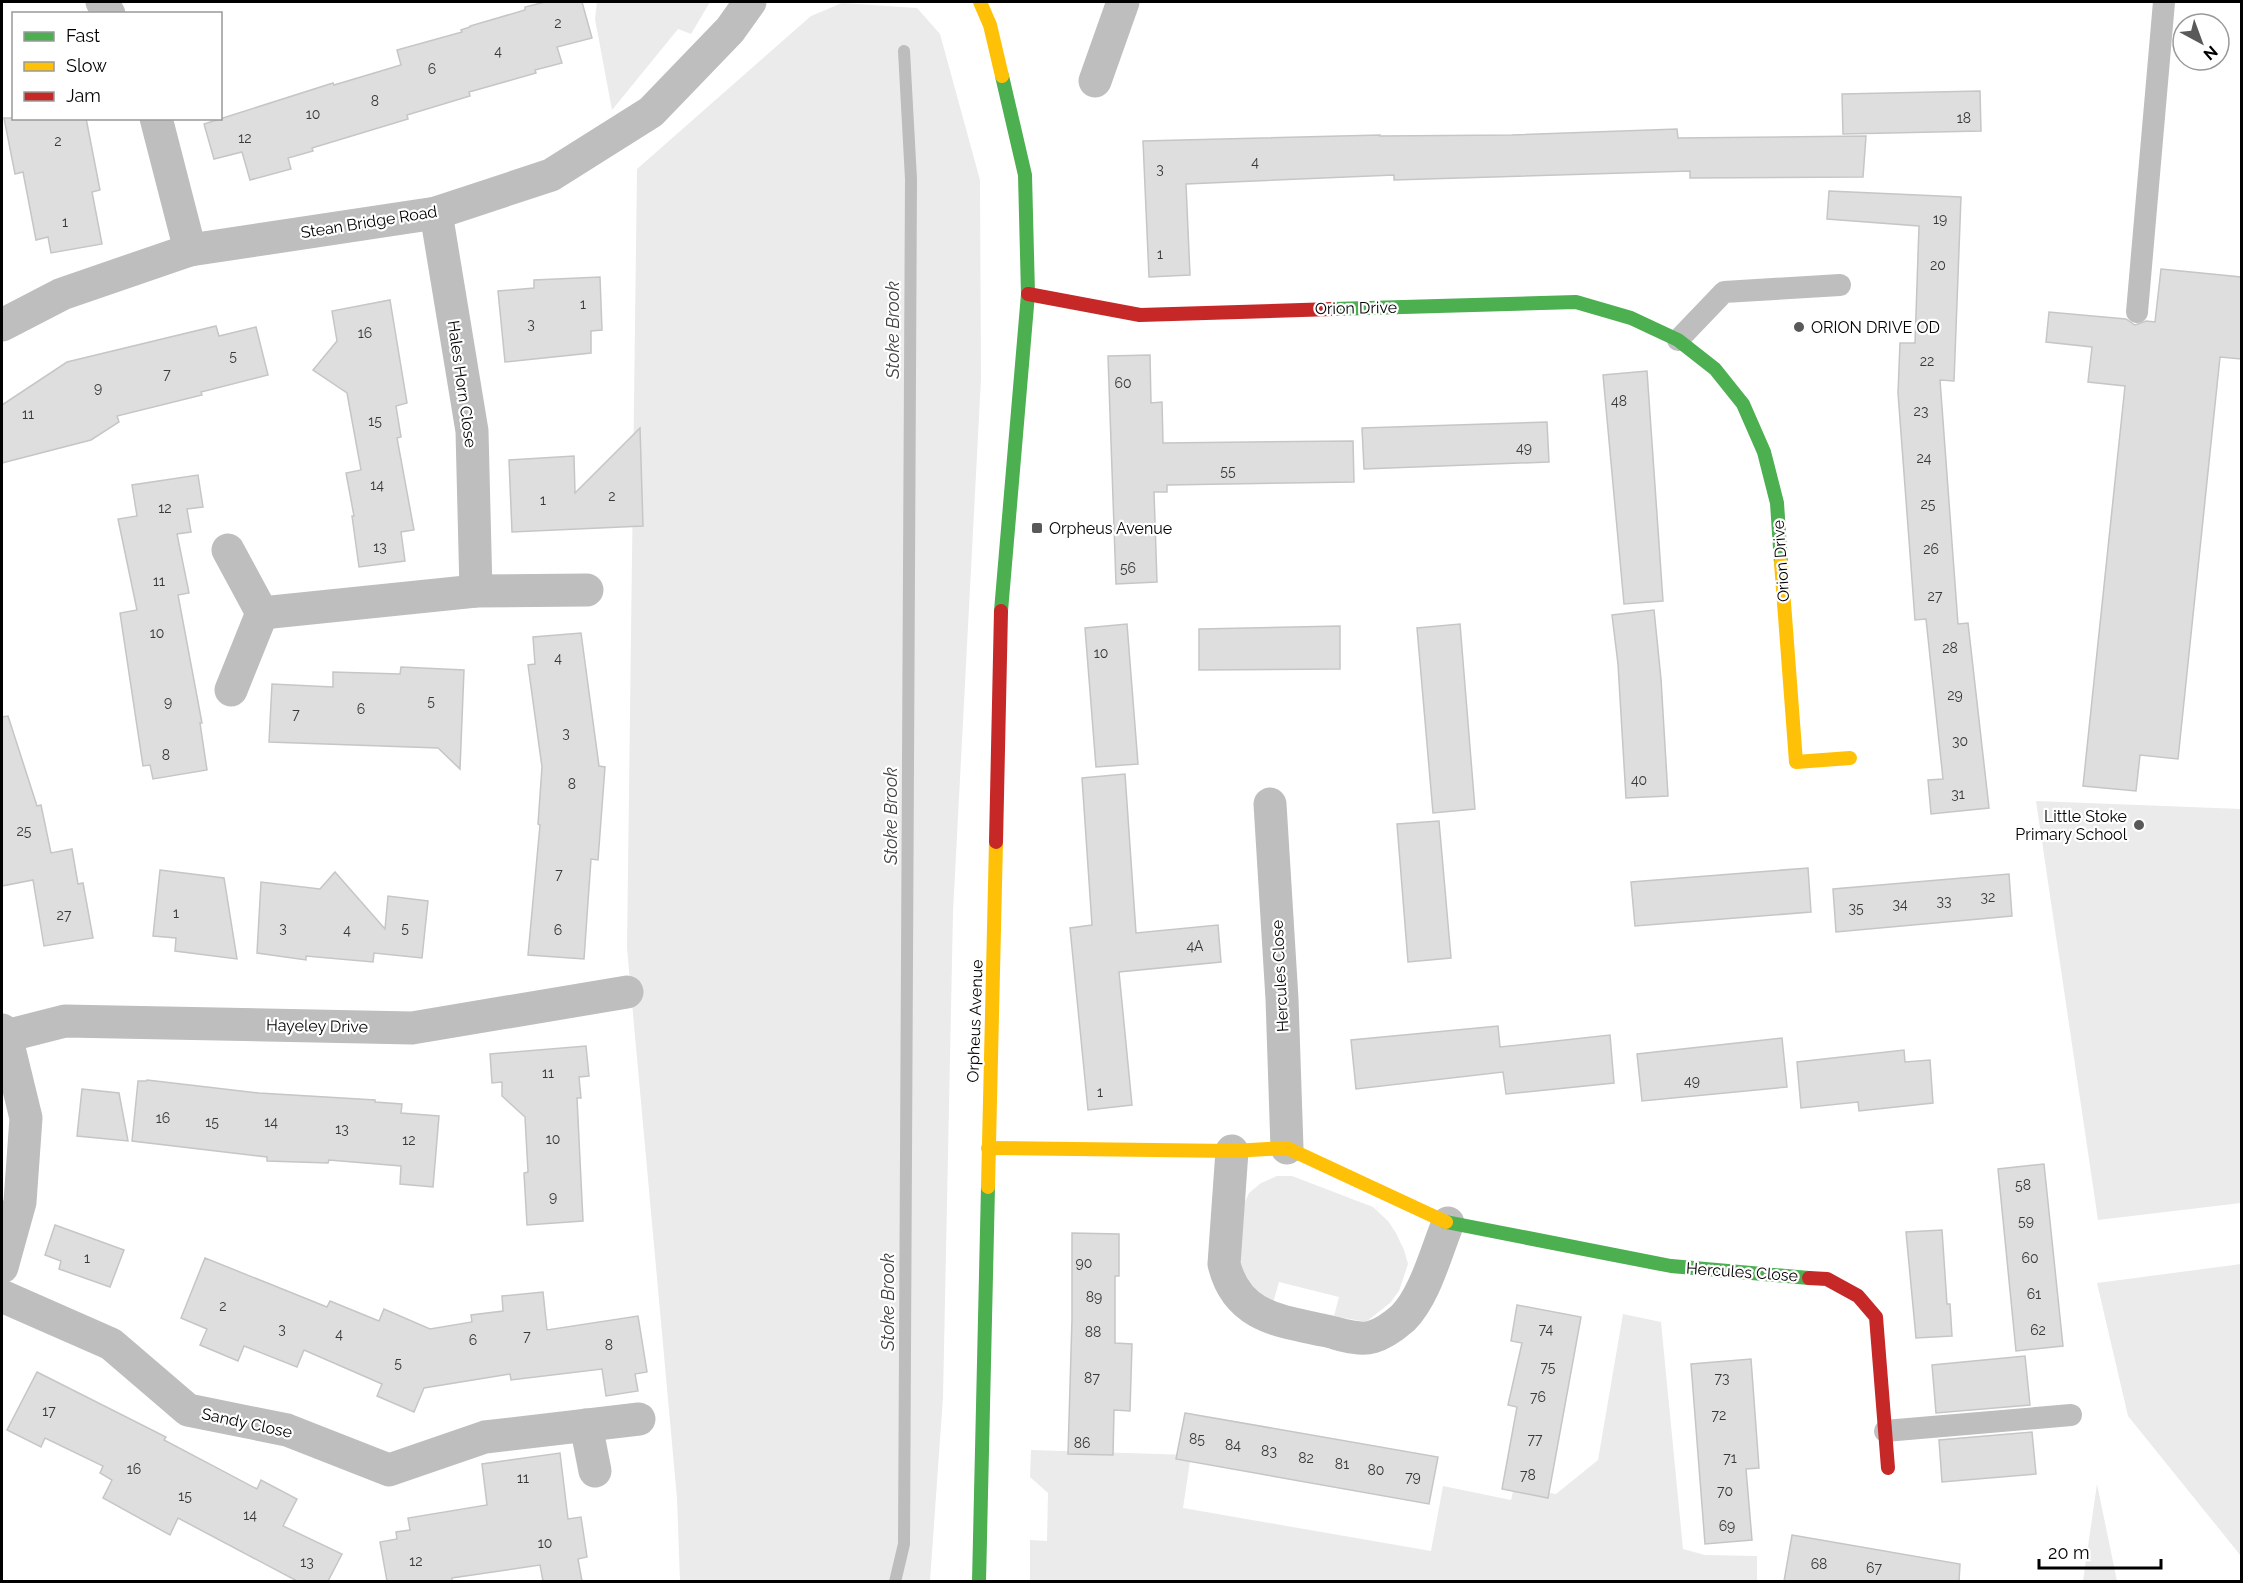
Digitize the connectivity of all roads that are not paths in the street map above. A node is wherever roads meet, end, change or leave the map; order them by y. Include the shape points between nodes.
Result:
1 (750, 2) edge
2 (980, 2) edge
3 (1124, 2) edge
4 (2164, 2) edge
5 (1095, 81) dead end
6 (157, 120) edge
7 (436, 213) junction
8 (190, 250) junction
9 (1840, 285) dead end
10 (1028, 294) junction
11 (2137, 312) dead end
12 (2, 325) edge
13 (1678, 340) junction
14 (228, 550) dead end
15 (476, 591) junction
16 (587, 591) dead end
17 (262, 613) junction
18 (231, 690) dead end
19 (1850, 758) dead end
20 (1270, 804) dead end
21 (627, 992) dead end
22 (4, 1033) edge
23 (988, 1148) junction
24 (1287, 1148) junction
25 (1232, 1151) junction
26 (1448, 1223) junction
27 (2, 1267) edge
28 (2, 1296) edge
29 (2071, 1415) dead end
30 (639, 1419) dead end
31 (586, 1425) junction
32 (1885, 1431) junction
33 (1888, 1468) dead end
34 (595, 1471) dead end
35 (979, 1581) edge

1 - 7 street, Stean Bridge Road via 730,30 651,112 551,175
2 - 10 street, Orpheus Avenue via 990,25 1025,175
3 - 5 street
4 - 11 lane
6 - 8 street
7 - 8 street, Stean Bridge Road
7 - 15 street, Hales Horn Close via 472,431
8 - 12 street, Stean Bridge Road via 62,294
9 - 13 lane via 1724,292
10 - 13 street, Orion Drive via 1140,315 1576,302 1631,318
10 - 23 street, Orpheus Avenue via 1001,603
13 - 19 street, Orion Drive via 1715,369 1743,404 1764,452 1777,503 1796,762
14 - 17 street
15 - 16 street
15 - 17 street
17 - 18 street
20 - 24 street, Hercules Close
21 - 22 street, Hayeley Drive via 411,1028 65,1021
22 - 27 street via 26,1118 20,1202
23 - 25 street, Hercules Close
23 - 35 street, Orpheus Avenue
24 - 25 street, Hercules Close
24 - 26 street, Hercules Close
25 - 26 street via 1224,1264 1228,1280 1238,1294 1270,1319 1371,1338 1387,1330 1415,1304
26 - 32 street, Hercules Close via 1671,1266 1827,1279 1858,1296 1876,1317
28 - 31 street, Sandy Close via 111,1344 188,1410 287,1430 389,1470 485,1437
29 - 32 lane
30 - 31 street, Sandy Close
31 - 34 street
32 - 33 street, Hercules Close

